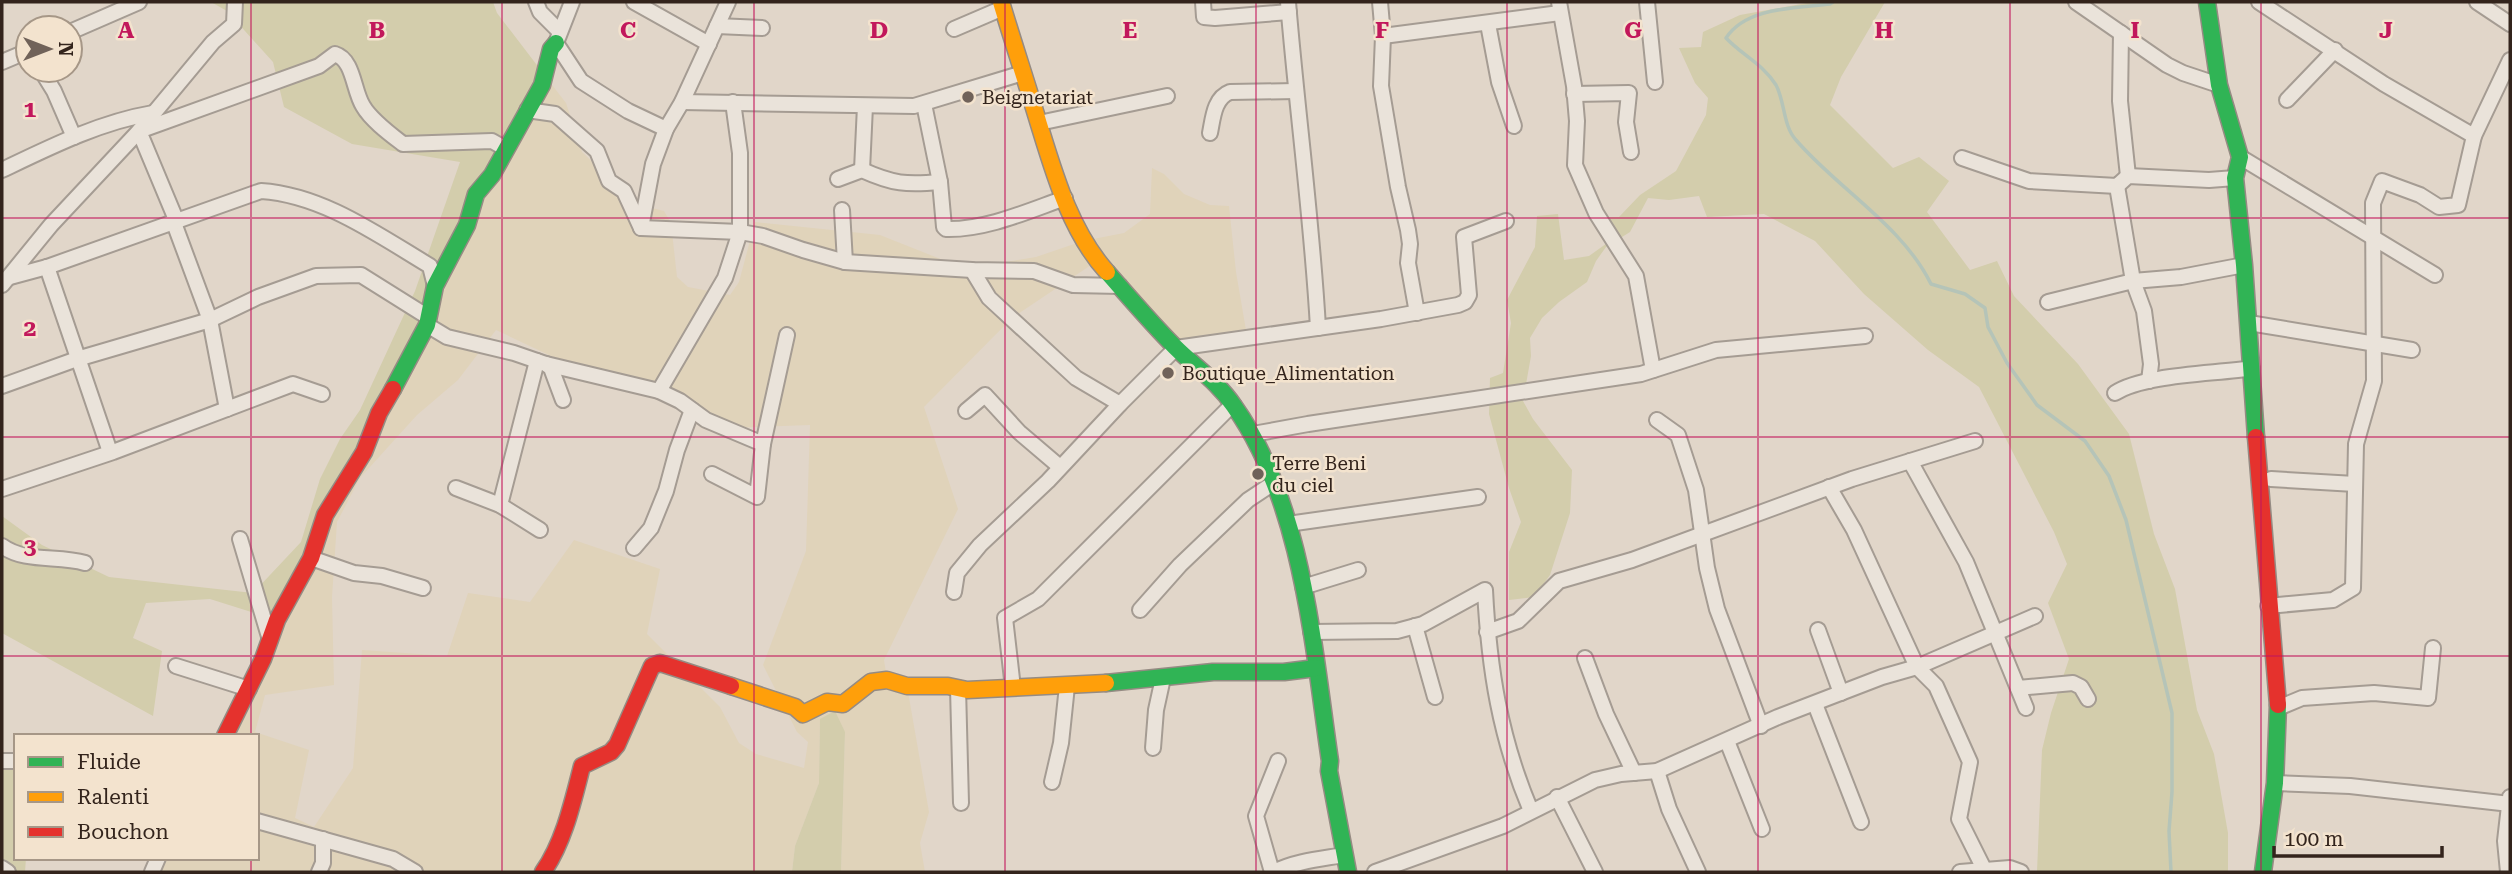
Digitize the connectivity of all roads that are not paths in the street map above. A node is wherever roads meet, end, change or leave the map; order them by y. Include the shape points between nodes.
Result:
1 (139, 2) edge
2 (235, 2) edge
3 (536, 2) edge
4 (572, 2) edge
5 (634, 2) edge
6 (728, 2) edge
7 (1203, 2) edge
8 (1380, 2) edge
9 (1647, 2) edge
10 (2076, 2) edge
11 (2207, 2) edge
12 (2259, 2) edge
13 (2477, 2) edge
14 (1002, 5) edge
15 (1289, 7) edge
16 (1560, 8) edge
17 (1488, 23) junction
18 (2510, 24) edge
19 (84, 26) edge
20 (717, 26) junction
21 (762, 28) dead end
22 (954, 29) dead end
23 (2121, 33) junction
24 (1383, 36) junction
25 (709, 44) junction
26 (554, 45) junction
27 (2335, 50) junction
28 (2510, 60) edge
29 (1023, 73) junction
30 (1655, 82) dead end
31 (50, 84) edge
32 (2219, 85) junction
33 (1296, 91) junction
34 (1574, 94) junction
35 (1167, 96) dead end
36 (2287, 100) dead end
37 (682, 102) junction
38 (733, 102) junction
39 (925, 104) junction
40 (866, 106) junction
41 (527, 110) junction
42 (153, 113) junction
43 (1039, 123) junction
44 (1514, 127) dead end
45 (666, 129) junction
46 (139, 131) junction
47 (1210, 133) dead end
48 (2474, 136) junction
49 (74, 137) junction
50 (506, 149) junction
51 (1631, 152) dead end
52 (2240, 157) junction
53 (1962, 158) dead end
54 (2, 170) edge
55 (862, 170) junction
56 (2128, 176) junction
57 (2235, 178) junction
58 (838, 179) dead end
59 (940, 182) junction
60 (2117, 186) junction
61 (1065, 198) junction
62 (842, 210) dead end
63 (1506, 220) dead end
64 (176, 222) junction
65 (641, 228) junction
66 (740, 232) junction
67 (2373, 239) junction
68 (845, 262) junction
69 (2244, 265) junction
70 (47, 267) junction
71 (972, 270) junction
72 (2435, 275) dead end
73 (6, 281) edge
74 (2133, 281) junction
75 (435, 286) junction
76 (1120, 286) junction
77 (2048, 302) dead end
78 (1417, 313) junction
79 (211, 320) junction
80 (427, 321) junction
81 (2249, 323) junction
82 (1318, 328) junction
83 (787, 335) dead end
84 (1865, 336) dead end
85 (2373, 342) junction
86 (1175, 348) junction
87 (2412, 349) dead end
88 (77, 359) junction
89 (541, 362) junction
90 (2252, 369) junction
91 (1653, 370) junction
92 (2149, 381) junction
93 (2, 386) edge
94 (659, 391) junction
95 (2115, 393) dead end
96 (322, 394) dead end
97 (564, 400) dead end
98 (1120, 404) junction
99 (1233, 404) junction
100 (228, 409) junction
101 (692, 410) junction
102 (966, 411) dead end
103 (1657, 420) dead end
104 (1253, 435) junction
105 (1975, 441) dead end
106 (763, 444) junction
107 (110, 453) junction
108 (1910, 461) junction
109 (1060, 467) junction
110 (712, 474) dead end
111 (2271, 479) dead end
112 (1275, 482) junction
113 (2355, 484) junction
114 (1829, 487) junction
115 (456, 488) dead end
116 (2, 489) edge
117 (1478, 496) dead end
118 (500, 505) junction
119 (1288, 524) junction
120 (540, 530) dead end
121 (1704, 534) junction
122 (240, 539) dead end
123 (2, 546) edge
124 (634, 548) dead end
125 (311, 558) junction
126 (85, 562) dead end
127 (1357, 570) dead end
128 (1303, 587) junction
129 (423, 588) dead end
130 (954, 592) dead end
131 (2268, 606) junction
132 (1140, 610) dead end
133 (2035, 616) dead end
134 (1415, 626) junction
135 (1818, 630) dead end
136 (1311, 632) junction
137 (1488, 632) junction
138 (1996, 633) junction
139 (270, 640) junction
140 (2433, 648) dead end
141 (1586, 658) dead end
142 (176, 666) dead end
143 (1917, 667) junction
144 (1316, 668) junction
145 (1163, 678) junction
146 (1067, 686) junction
147 (958, 688) junction
148 (1013, 688) junction
149 (2018, 688) junction
150 (249, 690) junction
151 (1841, 693) junction
152 (1435, 696) dead end
153 (2088, 699) dead end
154 (1815, 704) junction
155 (2026, 708) dead end
156 (2278, 708) junction
157 (1761, 726) junction
158 (226, 734) edge
159 (1727, 741) junction
160 (1153, 748) dead end
161 (1278, 761) dead end
162 (1657, 771) junction
163 (1634, 773) junction
164 (1052, 782) dead end
165 (2275, 783) junction
166 (2510, 796) edge
167 (1557, 797) junction
168 (961, 803) dead end
169 (2510, 804) edge
170 (1531, 811) junction
171 (259, 822) edge
172 (1861, 822) dead end
173 (1762, 829) dead end
174 (323, 839) junction
175 (1344, 855) junction
176 (2, 868) edge
177 (1985, 871) edge
178 (8, 872) edge
179 (319, 872) edge
180 (415, 872) edge
181 (543, 872) edge
182 (1273, 872) edge
183 (1348, 872) edge
184 (1375, 872) edge
185 (1595, 872) edge
186 (1698, 872) edge
187 (1960, 872) edge
188 (2021, 872) edge
189 (2263, 872) edge
190 (2508, 872) edge

1 - 19 street
2 - 42 street via 234,23 212,42
3 - 26 street
4 - 26 street
5 - 25 street
6 - 20 street
7 - 15 street via 1204,17 1215,18
8 - 24 street
9 - 30 street
10 - 23 street
11 - 32 street
12 - 27 street
13 - 18 street
14 - 22 street
14 - 29 street
15 - 33 street
16 - 17 street
16 - 34 street
17 - 24 street
17 - 44 street via 1499,82
20 - 21 street
20 - 25 street
23 - 32 street via 2183,73
23 - 56 street via 2120,101
24 - 78 street via 1381,86 1408,230 1408,263
25 - 37 street
26 - 41 street via 542,85
26 - 45 street via 581,81
27 - 36 street
27 - 48 street via 2384,85
28 - 48 street
29 - 39 street
29 - 43 street
31 - 49 street
32 - 52 street
33 - 47 street via 1223,94
33 - 82 street
34 - 51 street via 1629,93 1626,122
34 - 91 street via 1575,165 1596,212 1636,276
35 - 43 street
37 - 38 street
37 - 45 street
38 - 40 street
38 - 66 street via 740,153
39 - 40 street
39 - 59 street
40 - 55 street
41 - 50 street
41 - 65 street via 555,114 597,151 609,181 624,191
42 - 46 street
42 - 49 street via 121,119
43 - 61 street
45 - 65 street via 653,164
46 - 50 street via 308,70 335,54 348,63 363,107 403,144 492,141
46 - 64 street
46 - 73 street
48 - 67 street via 2458,205 2439,207 2382,181 2374,203
49 - 54 street
50 - 75 street via 476,194 467,225
52 - 57 street
52 - 67 street
53 - 60 street via 2029,181
55 - 58 street
55 - 59 street via 887,182
56 - 57 street
56 - 60 street
57 - 69 street
59 - 61 street via 946,229 966,228
60 - 74 street
61 - 76 street via 1097,261
62 - 68 street
63 - 78 street via 1464,237 1469,295 1465,302
64 - 70 street
64 - 75 street via 261,191 282,192 366,229 430,266
64 - 79 street
65 - 66 street
66 - 68 street
66 - 94 street via 725,278
67 - 72 street
67 - 85 street
68 - 71 street
69 - 74 street
69 - 81 street
70 - 73 street
70 - 88 street
71 - 76 street via 1034,271 1073,285
71 - 98 street via 989,298 1076,378
74 - 77 street
74 - 92 street via 2144,311
75 - 80 street
76 - 86 street
78 - 82 street
79 - 80 street via 316,276 361,275
79 - 88 street
79 - 100 street
80 - 89 street via 447,337
80 - 125 street via 363,452 325,515
81 - 85 street
81 - 90 street
82 - 86 street
83 - 106 street
84 - 91 street via 1716,350
85 - 87 street
85 - 113 street via 2374,381 2356,444
86 - 98 street
86 - 99 street
88 - 93 street
88 - 107 street
89 - 94 street
89 - 97 street via 551,369
89 - 118 street
90 - 92 street
90 - 131 street
91 - 104 street
92 - 95 street
94 - 101 street
96 - 100 street via 293,384
98 - 109 street
99 - 104 street
99 - 148 street via 1046,591 1005,618
100 - 107 street
101 - 106 street
101 - 124 street via 651,528
102 - 109 street via 985,396
103 - 121 street via 1678,435
104 - 112 street
105 - 108 street
106 - 110 street via 757,496
107 - 116 street
108 - 114 street
108 - 138 street via 1966,562
109 - 130 street via 980,545 957,573
111 - 113 street
112 - 119 street
112 - 132 street via 1248,499
113 - 131 street via 2353,588 2333,600
114 - 121 street
114 - 143 street via 1854,530
115 - 118 street
117 - 119 street
118 - 120 street
119 - 128 street
121 - 137 street via 1559,581 1518,621
121 - 157 street via 1717,609
122 - 139 street
123 - 126 street via 24,556
125 - 129 street
125 - 139 street
127 - 128 street
128 - 136 street
131 - 156 street
133 - 138 street
134 - 136 street via 1397,631
134 - 137 street via 1485,590
134 - 152 street
135 - 151 street
136 - 144 street
137 - 170 street via 1501,726
138 - 143 street
138 - 149 street
139 - 150 street
140 - 156 street via 2428,698 2374,693 2302,698
141 - 163 street
142 - 150 street
143 - 151 street
143 - 177 street via 1936,686 1970,762 1959,819
144 - 145 street
144 - 175 street
145 - 146 street
145 - 160 street
146 - 148 street
146 - 164 street
147 - 148 street
147 - 168 street
147 - 181 street via 871,682 843,704 827,702 803,714 795,707 660,663 652,666 617,745 582,766 572,806
149 - 153 street via 2073,683
149 - 155 street
150 - 158 street
151 - 154 street
154 - 157 street
154 - 172 street
156 - 165 street
157 - 159 street
159 - 162 street
159 - 173 street
161 - 182 street via 1256,816
162 - 163 street
162 - 186 street
163 - 167 street via 1595,780
165 - 169 street via 2350,786
165 - 189 street
166 - 169 street
167 - 170 street
167 - 185 street
169 - 190 street via 2505,842
170 - 184 street via 1503,826
171 - 174 street
174 - 179 street
174 - 180 street via 393,859
175 - 182 street
175 - 183 street
176 - 178 street
177 - 187 street
177 - 188 street

